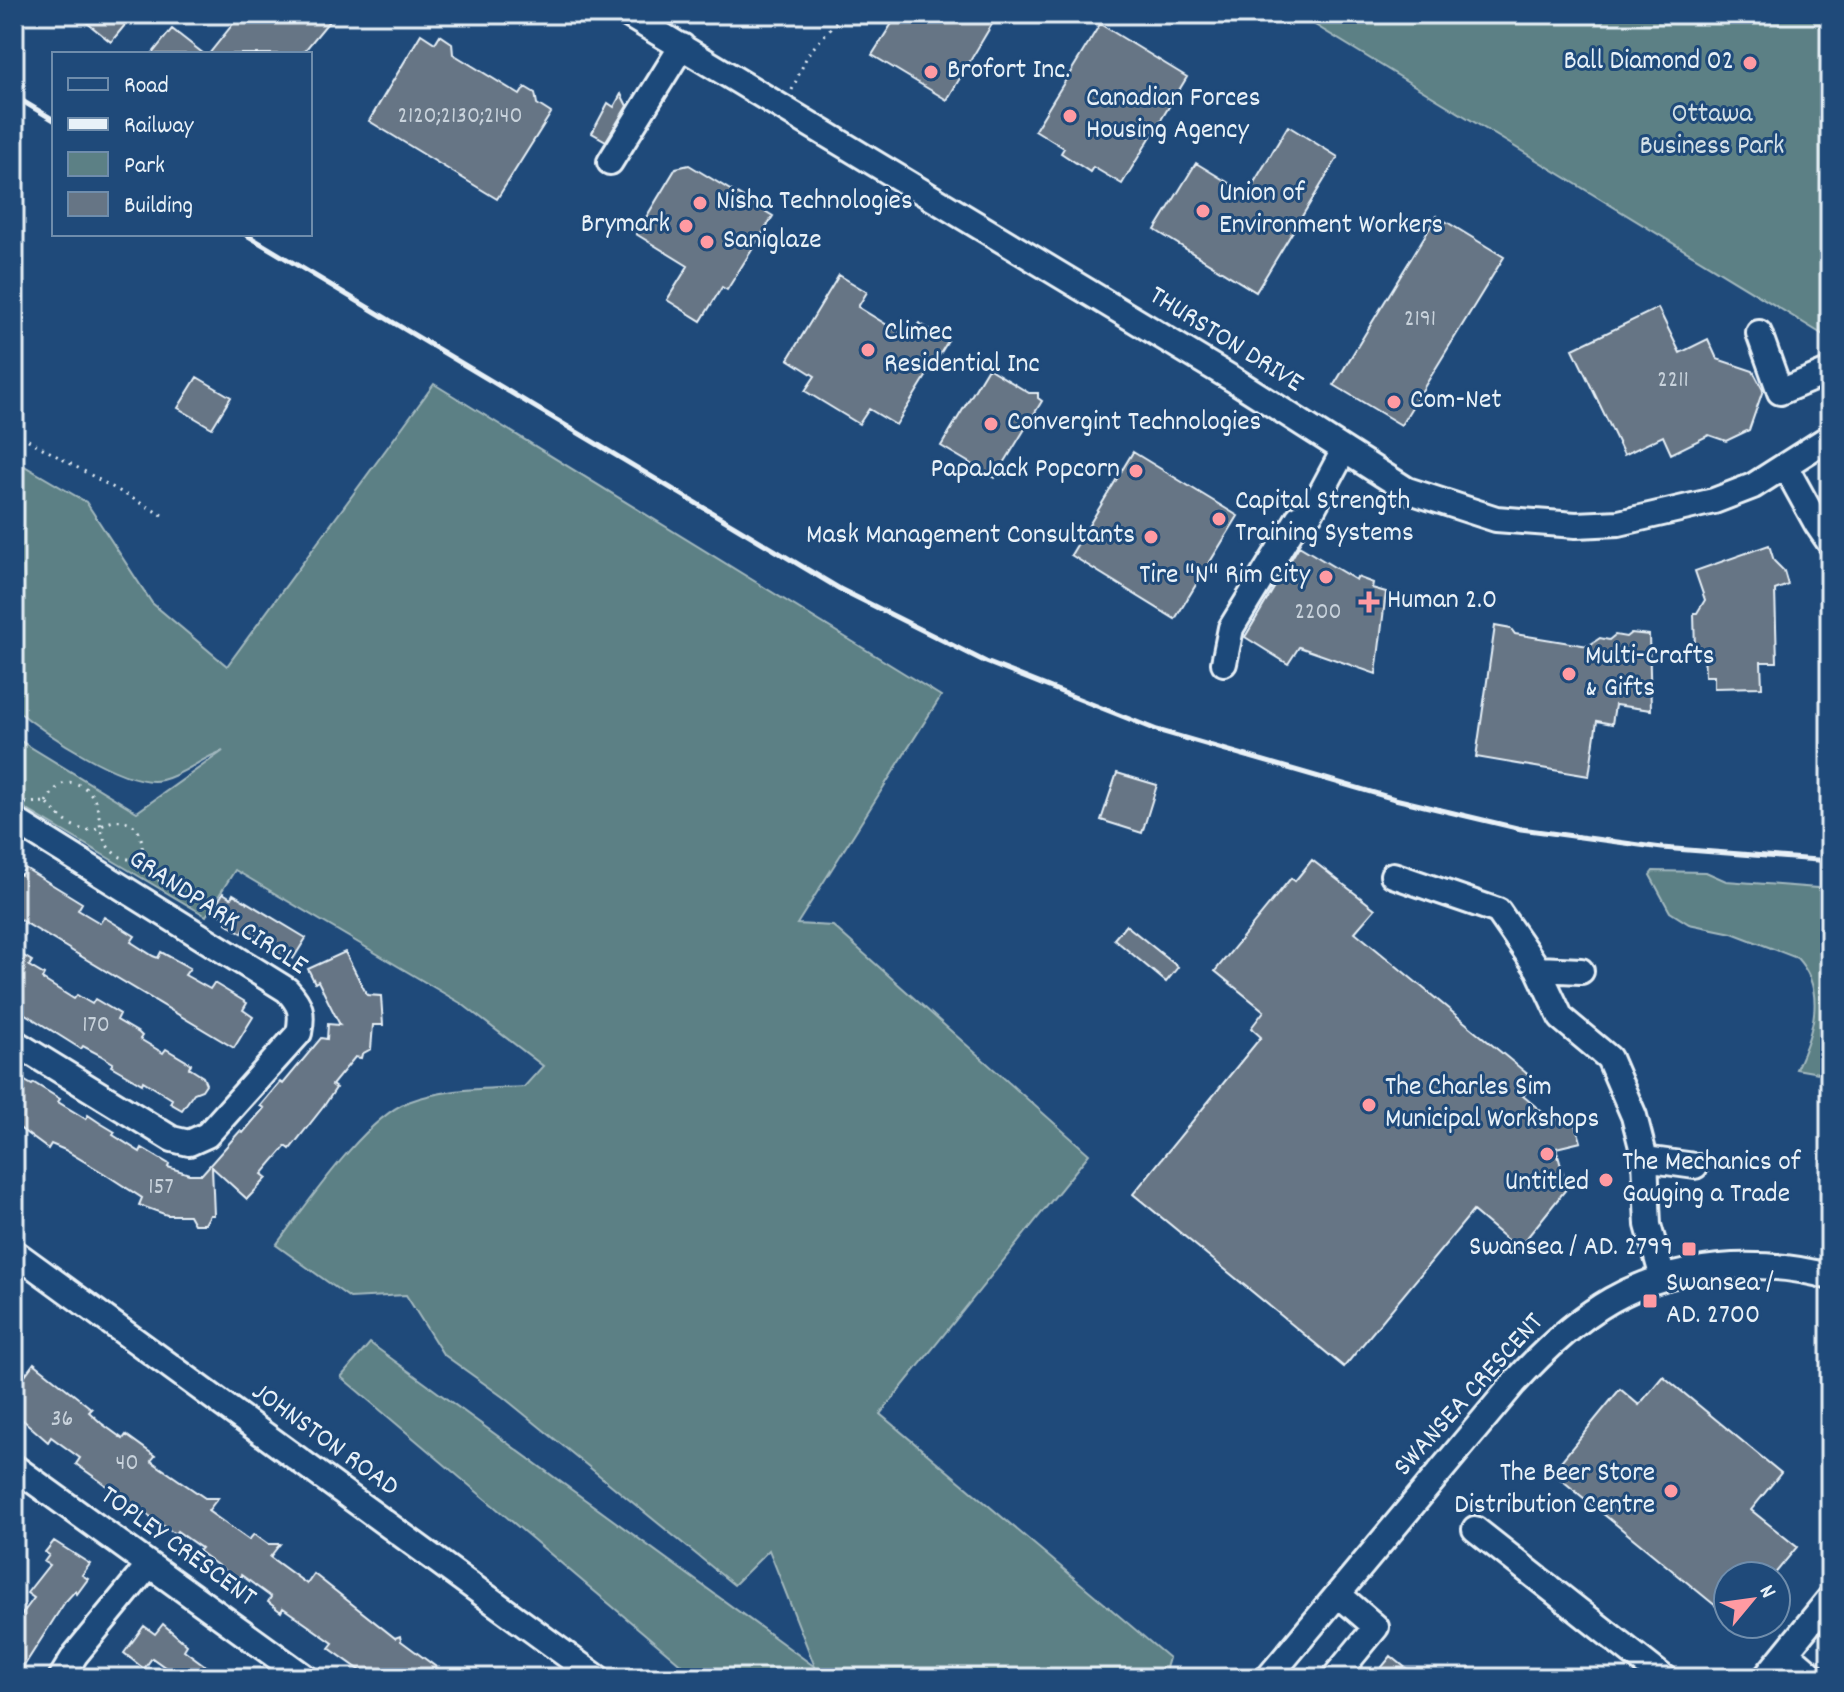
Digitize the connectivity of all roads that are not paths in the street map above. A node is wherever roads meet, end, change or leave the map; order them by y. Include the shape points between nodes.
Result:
1 (627, 14) edge
2 (682, 46) junction
3 (610, 162) dead end
4 (1759, 333) dead end
5 (1830, 371) edge
6 (1830, 437) edge
7 (1344, 450) junction
8 (1785, 466) junction
9 (1830, 543) edge
10 (1224, 663) dead end
11 (14, 820) edge
12 (1393, 875) dead end
13 (1538, 969) junction
14 (1581, 971) dead end
15 (14, 1042) edge
16 (1645, 1159) junction
17 (1695, 1166) dead end
18 (14, 1252) edge
19 (1830, 1277) edge
20 (1663, 1278) junction
21 (14, 1467) edge
22 (1475, 1529) dead end
23 (148, 1566) junction
24 (1338, 1594) junction
25 (1830, 1598) edge
26 (1786, 1652) junction
27 (61, 1678) edge
28 (306, 1678) edge
29 (598, 1678) edge
30 (1268, 1678) edge
31 (1334, 1678) edge
32 (1664, 1678) edge
33 (1765, 1678) edge
34 (1816, 1678) edge

1 - 2 street, THURSTON DRIVE
2 - 3 street
2 - 7 street, THURSTON DRIVE
4 - 5 street via 1780,392
6 - 8 street, THURSTON DRIVE
7 - 8 street, THURSTON DRIVE via 1407,490 1496,519 1576,525 1619,523 1714,501
7 - 10 street via 1311,512 1299,517 1231,628
8 - 9 street
11 - 15 street, GRANDPARK CIRCLE via 287,990 300,1004 302,1018 299,1033 207,1135 189,1143 172,1139
12 - 13 street via 1498,911
13 - 14 street
13 - 16 street via 1561,1018 1609,1058 1634,1116
16 - 17 street
16 - 20 street via 1648,1225
18 - 29 street, JOHNSTON ROAD
19 - 20 street, SWANSEA CRESCENT via 1773,1264
20 - 24 street, SWANSEA CRESCENT via 1615,1297 1547,1347
21 - 23 street, TOPLEY CRESCENT
22 - 32 street
23 - 27 street
23 - 28 street, TOPLEY CRESCENT
24 - 30 street, SWANSEA CRESCENT
24 - 31 street via 1376,1627
25 - 26 street
26 - 33 street
26 - 34 street

